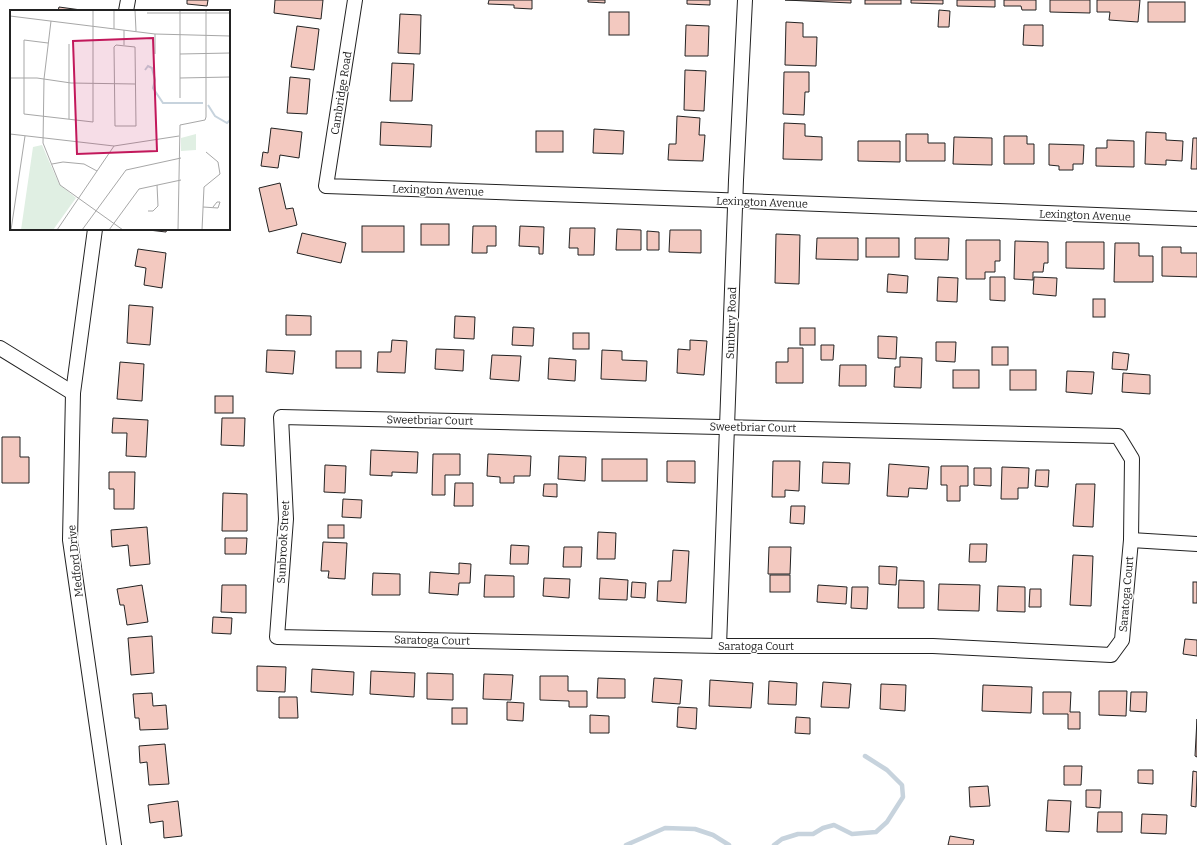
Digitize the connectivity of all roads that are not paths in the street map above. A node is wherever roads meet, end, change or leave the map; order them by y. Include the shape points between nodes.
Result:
1 (128, 0) edge
2 (355, 0) edge
3 (745, 0) edge
4 (126, 10) edge
5 (326, 186) joint
6 (735, 201) junction
7 (1197, 219) edge
8 (95, 230) edge
9 (0, 348) edge
10 (73, 393) junction
11 (281, 417) joint
12 (727, 427) junction
13 (1131, 540) junction
14 (1197, 544) edge
15 (282, 637) joint
16 (719, 646) junction
17 (114, 845) edge

1 - 4 street
2 - 5 street, Cambridge Road
3 - 6 street, Sunbury Road
5 - 6 street, Lexington Avenue
6 - 7 street, Lexington Avenue
6 - 12 street, Sunbury Road
8 - 10 street, Medford Drive
9 - 10 street
10 - 17 street, Medford Drive via 70,540
11 - 12 street, Sweetbriar Court
11 - 15 street, Sunbrook Street via 286,519 277,637
12 - 13 street, Sweetbriar Court via 1118,436 1132,459
12 - 16 street, Sunbury Road
13 - 14 street
13 - 16 street, Saratoga Court via 1122,640 1111,655 933,646
15 - 16 street, Saratoga Court

